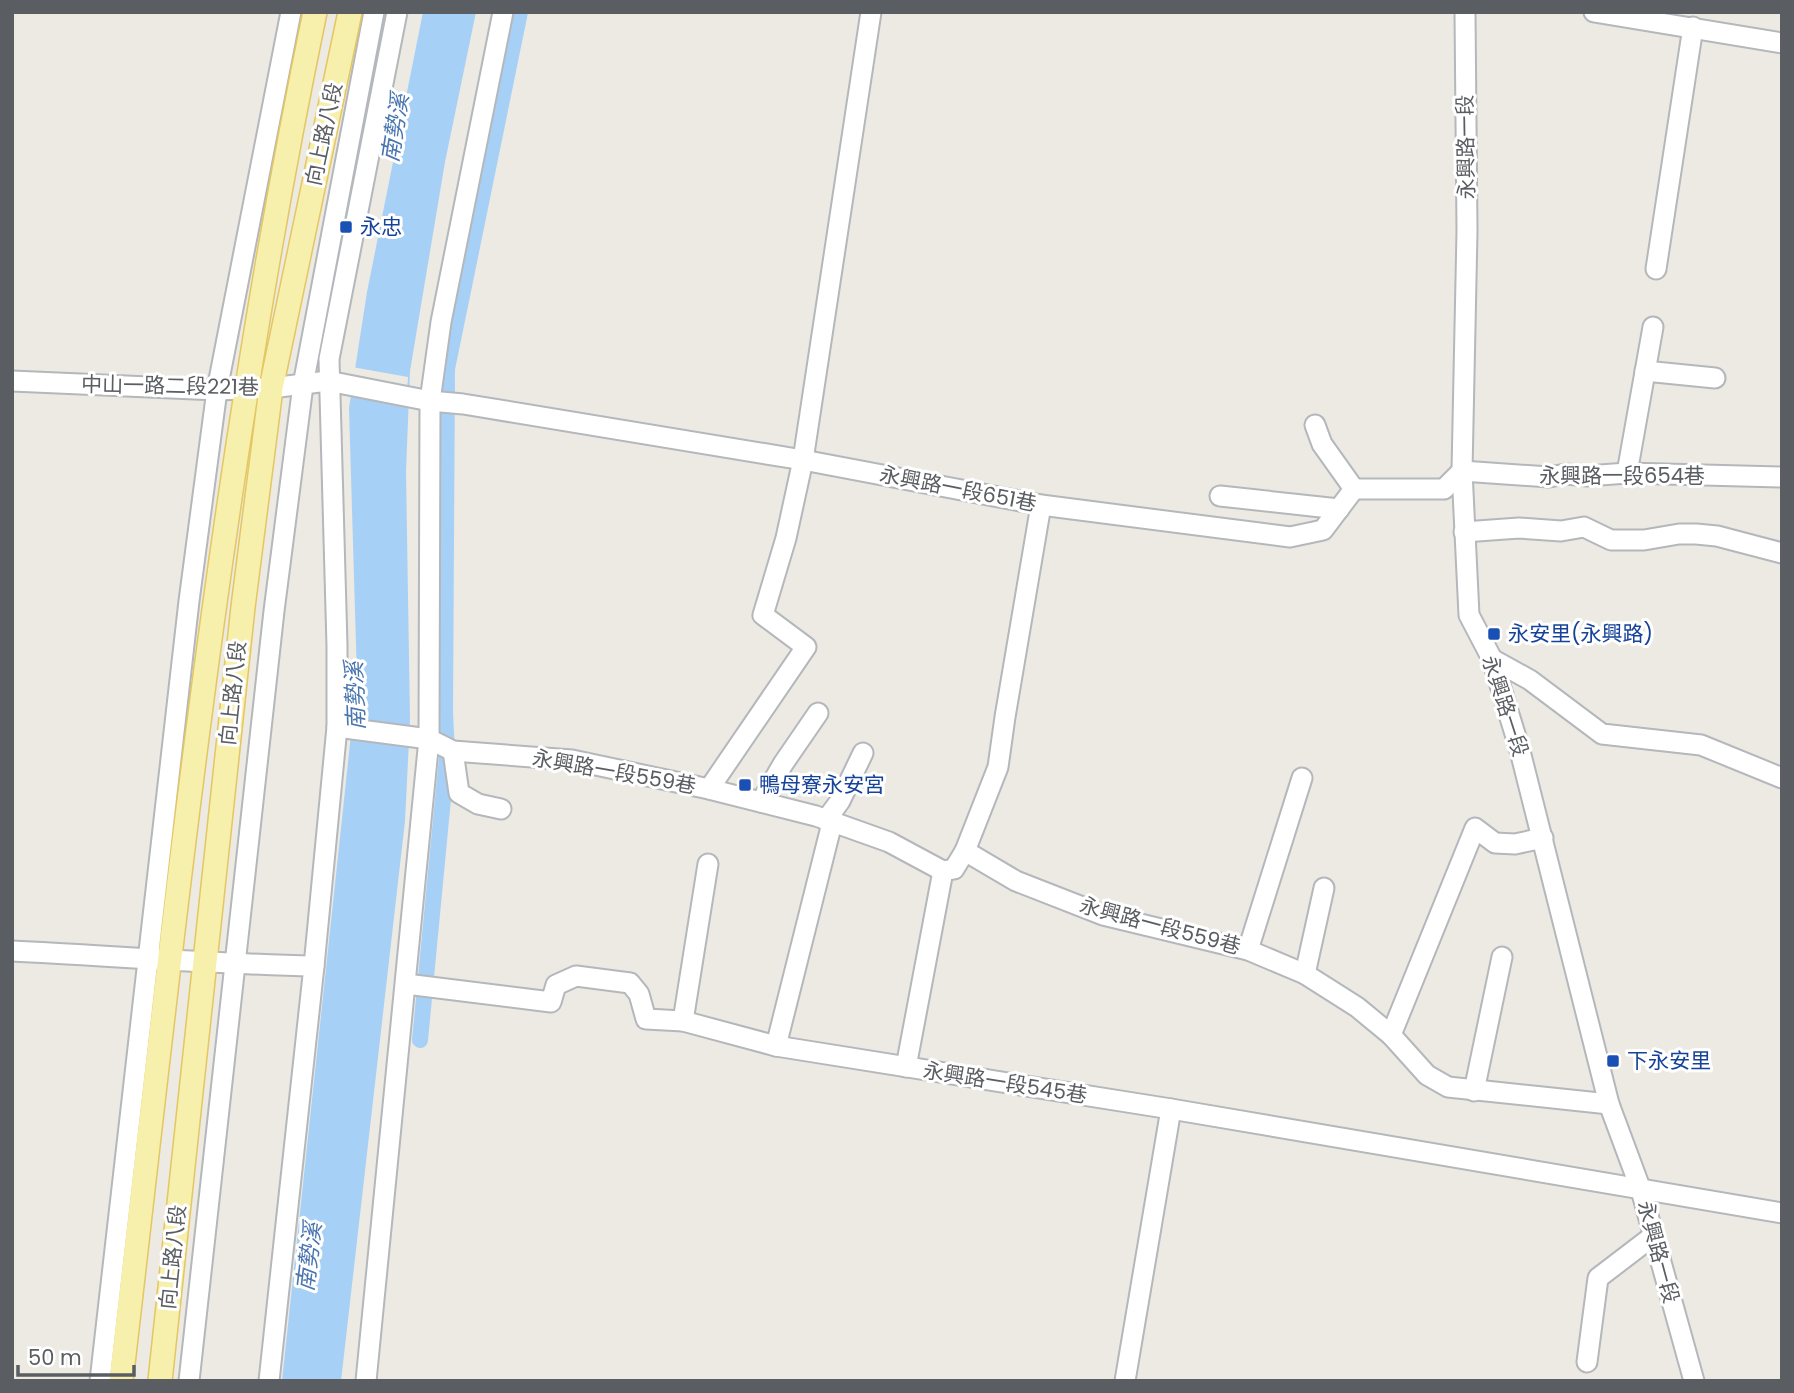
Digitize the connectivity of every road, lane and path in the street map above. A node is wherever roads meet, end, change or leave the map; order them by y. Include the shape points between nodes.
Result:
1 (291, 12) edge
2 (315, 12) edge
3 (350, 12) edge
4 (374, 12) edge
5 (397, 12) edge
6 (503, 12) edge
7 (871, 12) edge
8 (1465, 12) edge
9 (1594, 12) edge
10 (1693, 27) junction
11 (1782, 43) edge
12 (1656, 269) dead end
13 (1653, 327) dead end
14 (1645, 371) junction
15 (1715, 379) dead end
16 (12, 381) edge
17 (328, 381) junction
18 (303, 384) junction
19 (271, 388) junction
20 (245, 389) junction
21 (217, 390) junction
22 (430, 401) junction
23 (1315, 425) dead end
24 (803, 460) junction
25 (1462, 471) junction
26 (1626, 473) junction
27 (1782, 477) edge
28 (1354, 489) junction
29 (1220, 496) dead end
30 (1041, 505) junction
31 (1339, 509) junction
32 (1464, 532) junction
33 (1782, 553) edge
34 (1492, 659) junction
35 (818, 713) dead end
36 (343, 728) junction
37 (422, 738) junction
38 (453, 751) junction
39 (863, 753) dead end
40 (1302, 778) dead end
41 (1782, 778) edge
42 (709, 789) junction
43 (761, 802) junction
44 (501, 809) dead end
45 (829, 822) junction
46 (1544, 838) junction
47 (965, 851) junction
48 (708, 864) dead end
49 (943, 871) junction
50 (1324, 888) dead end
51 (1248, 950) junction
52 (12, 951) edge
53 (1502, 957) dead end
54 (159, 959) junction
55 (204, 963) junction
56 (235, 965) junction
57 (314, 966) junction
58 (1305, 974) junction
59 (406, 984) junction
60 (683, 1021) junction
61 (1391, 1035) junction
62 (776, 1046) junction
63 (906, 1067) junction
64 (1474, 1091) junction
65 (1609, 1104) junction
66 (1171, 1109) junction
67 (1641, 1190) junction
68 (1782, 1213) edge
69 (1653, 1236) junction
70 (1587, 1362) dead end
71 (100, 1381) edge
72 (121, 1381) edge
73 (160, 1381) edge
74 (189, 1381) edge
75 (269, 1381) edge
76 (366, 1381) edge
77 (1125, 1381) edge
78 (1694, 1381) edge

1 - 21 street
2 - 20 main road, 向上路八段
3 - 19 main road, 向上路八段
4 - 18 street
5 - 17 street
6 - 22 street via 441,322
7 - 24 street
8 - 25 street, 永興路一段
9 - 10 street
10 - 11 street
10 - 12 street
13 - 14 street
14 - 15 street
14 - 26 street
16 - 21 street, 中山一路二段221巷
17 - 18 street, 中山一路二段221巷
17 - 22 street, 中山一路二段221巷
17 - 36 street
18 - 19 street, 中山一路二段221巷
18 - 56 street
19 - 20 street, 中山一路二段221巷
19 - 55 main road, 向上路八段
20 - 21 street, 中山一路二段221巷
20 - 54 main road, 向上路八段
21 - 54 street via 188,601
22 - 24 street, 永興路一段651巷
22 - 37 street
23 - 28 street via 1322,444
24 - 30 street, 永興路一段651巷
24 - 42 street via 763,615 806,647
25 - 26 street, 永興路一段654巷 via 1549,477
25 - 28 street via 1444,489
25 - 32 street, 永興路一段
26 - 27 street, 永興路一段654巷
28 - 31 street, 永興路一段651巷
29 - 31 street
30 - 31 street, 永興路一段651巷 via 1290,537 1323,530
30 - 47 street via 998,766
32 - 33 street via 1584,527 1611,540 1696,534
32 - 34 street, 永興路一段 via 1469,615
34 - 41 street via 1530,680 1602,734 1701,745
34 - 46 street, 永興路一段
35 - 43 street
36 - 37 street
36 - 57 street
37 - 38 street, 永興路一段559巷
37 - 59 street
38 - 42 street, 永興路一段559巷 via 572,760
38 - 44 street via 459,793 478,804
39 - 45 street
40 - 51 street
42 - 43 street, 永興路一段559巷
43 - 45 street, 永興路一段559巷
45 - 49 street, 永興路一段559巷 via 889,842
45 - 62 street
46 - 61 street via 1495,843 1475,828
46 - 65 street, 永興路一段
47 - 49 street via 954,869
47 - 51 street, 永興路一段559巷 via 1016,881 1103,915
48 - 60 street
49 - 63 street
50 - 58 street
51 - 58 street, 永興路一段559巷
52 - 54 street
53 - 64 street
54 - 55 street
54 - 71 street
54 - 72 main road, 向上路八段
55 - 56 street
55 - 73 main road, 向上路八段
56 - 57 street
56 - 74 street
57 - 75 street
58 - 61 street, 永興路一段559巷
59 - 60 street, 永興路一段545巷 via 551,1002 556,985 576,976 630,983 639,994 646,1019
59 - 76 street
60 - 62 street, 永興路一段545巷
61 - 64 street, 永興路一段559巷 via 1427,1075 1448,1087
62 - 63 street, 永興路一段545巷
63 - 66 street, 永興路一段545巷
64 - 65 street, 永興路一段559巷
65 - 67 street, 永興路一段
66 - 67 street, 永興路一段545巷
66 - 77 street
67 - 68 street, 永興路一段545巷
67 - 69 street, 永興路一段
69 - 70 street via 1598,1278
69 - 78 street, 永興路一段

